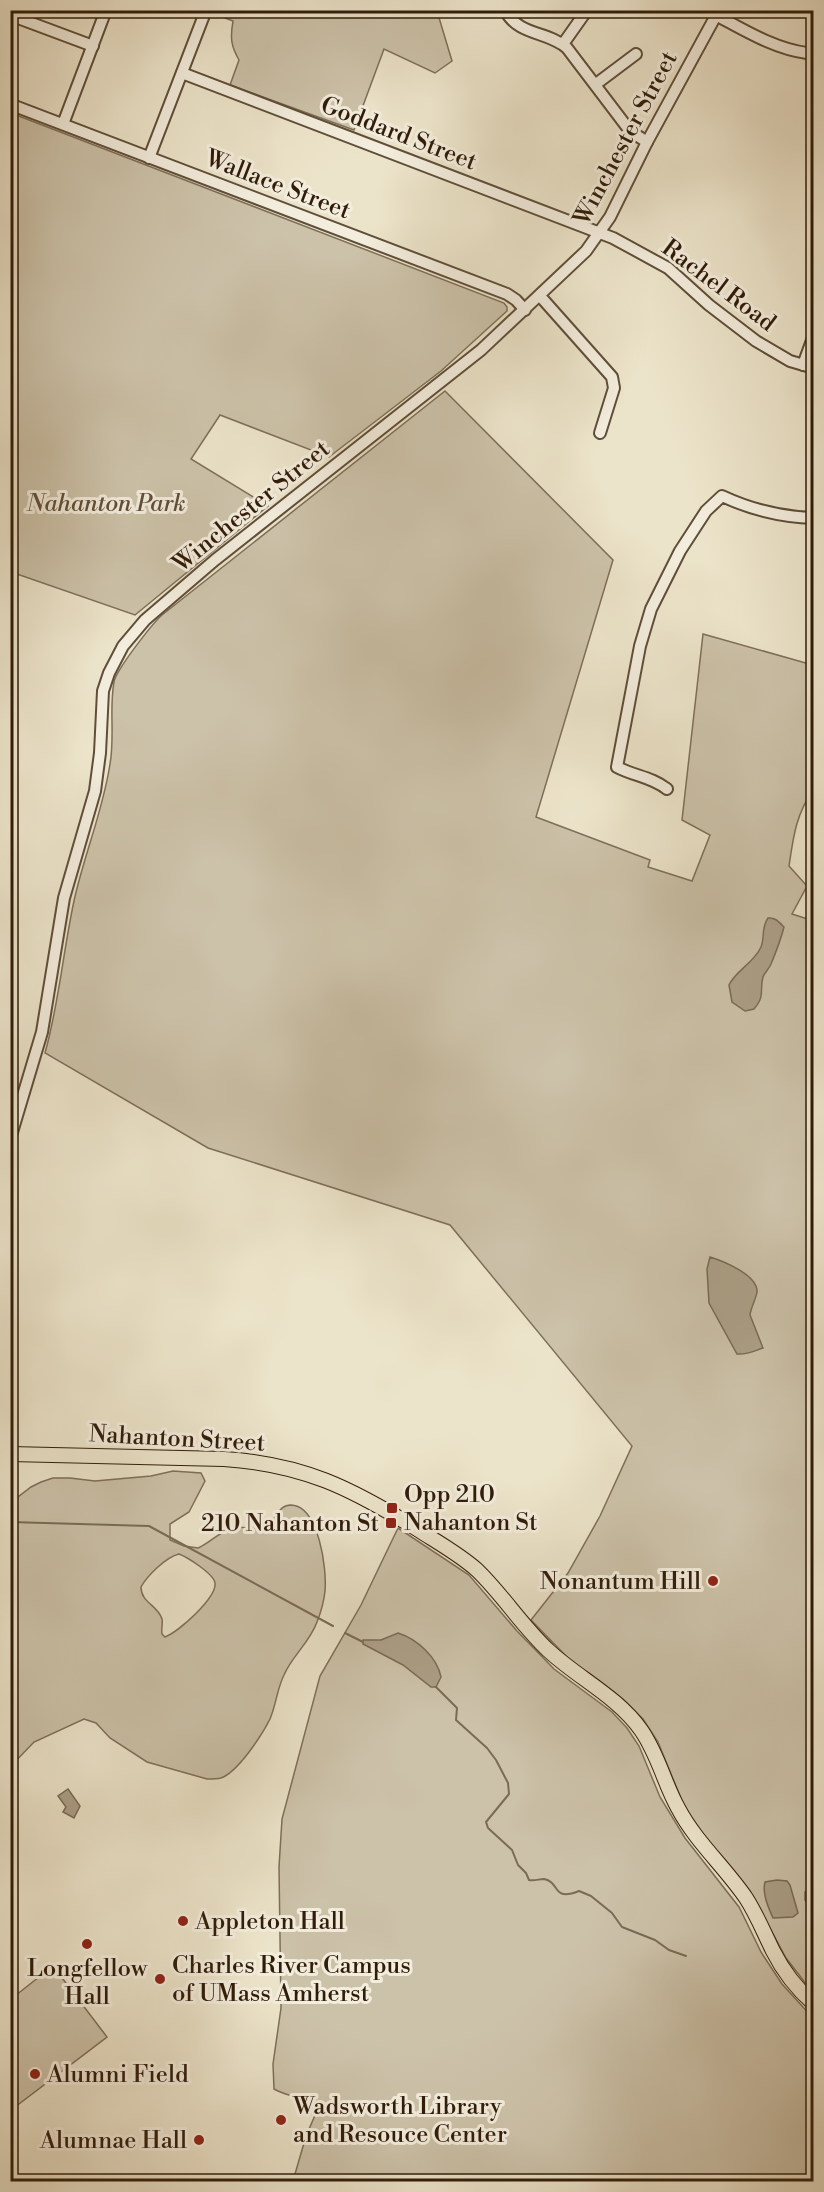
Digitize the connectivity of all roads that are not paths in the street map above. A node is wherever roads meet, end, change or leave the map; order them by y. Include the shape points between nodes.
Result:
1 (106, 10) edge
2 (206, 10) edge
3 (505, 10) edge
4 (587, 10) edge
5 (717, 13) edge
6 (10, 15) edge
7 (563, 44) junction
8 (93, 46) junction
9 (807, 53) dead end
10 (636, 54) dead end
11 (182, 73) junction
12 (596, 84) junction
13 (12, 105) dead end
14 (63, 124) junction
15 (647, 142) junction
16 (149, 158) junction
17 (601, 233) junction
18 (540, 296) junction
19 (525, 310) junction
20 (813, 335) edge
21 (808, 366) edge
22 (600, 433) dead end
23 (813, 518) edge
24 (667, 789) dead end
25 (10, 1139) edge
26 (10, 1454) edge
27 (813, 2004) edge

1 - 8 street
2 - 11 street
3 - 7 street via 525,30
4 - 7 street
5 - 9 street via 772,43
5 - 15 street, Winchester Street
6 - 8 street
7 - 12 street
8 - 14 street
10 - 12 street
11 - 16 street
11 - 17 street, Goddard Street
12 - 15 street via 630,131
13 - 14 street, Wallace Street
14 - 16 street, Wallace Street
15 - 17 street, Winchester Street
16 - 19 street, Wallace Street via 507,294
17 - 18 street, Winchester Street
17 - 21 street, Rachel Road via 668,268 756,341 790,362
18 - 19 street, Winchester Street
18 - 22 street via 612,377 614,387
19 - 25 street, Winchester Street via 468,361 204,569 145,620 123,646 103,691 95,791 64,898 42,1032
20 - 21 street
23 - 24 street via 751,509 722,496 702,517 662,584 640,646 617,767 654,780
26 - 27 main road, Nahanton Street via 224,1460 288,1468 355,1492 459,1556 485,1578 548,1650 635,1722 648,1740 683,1818 746,1898 787,1974

